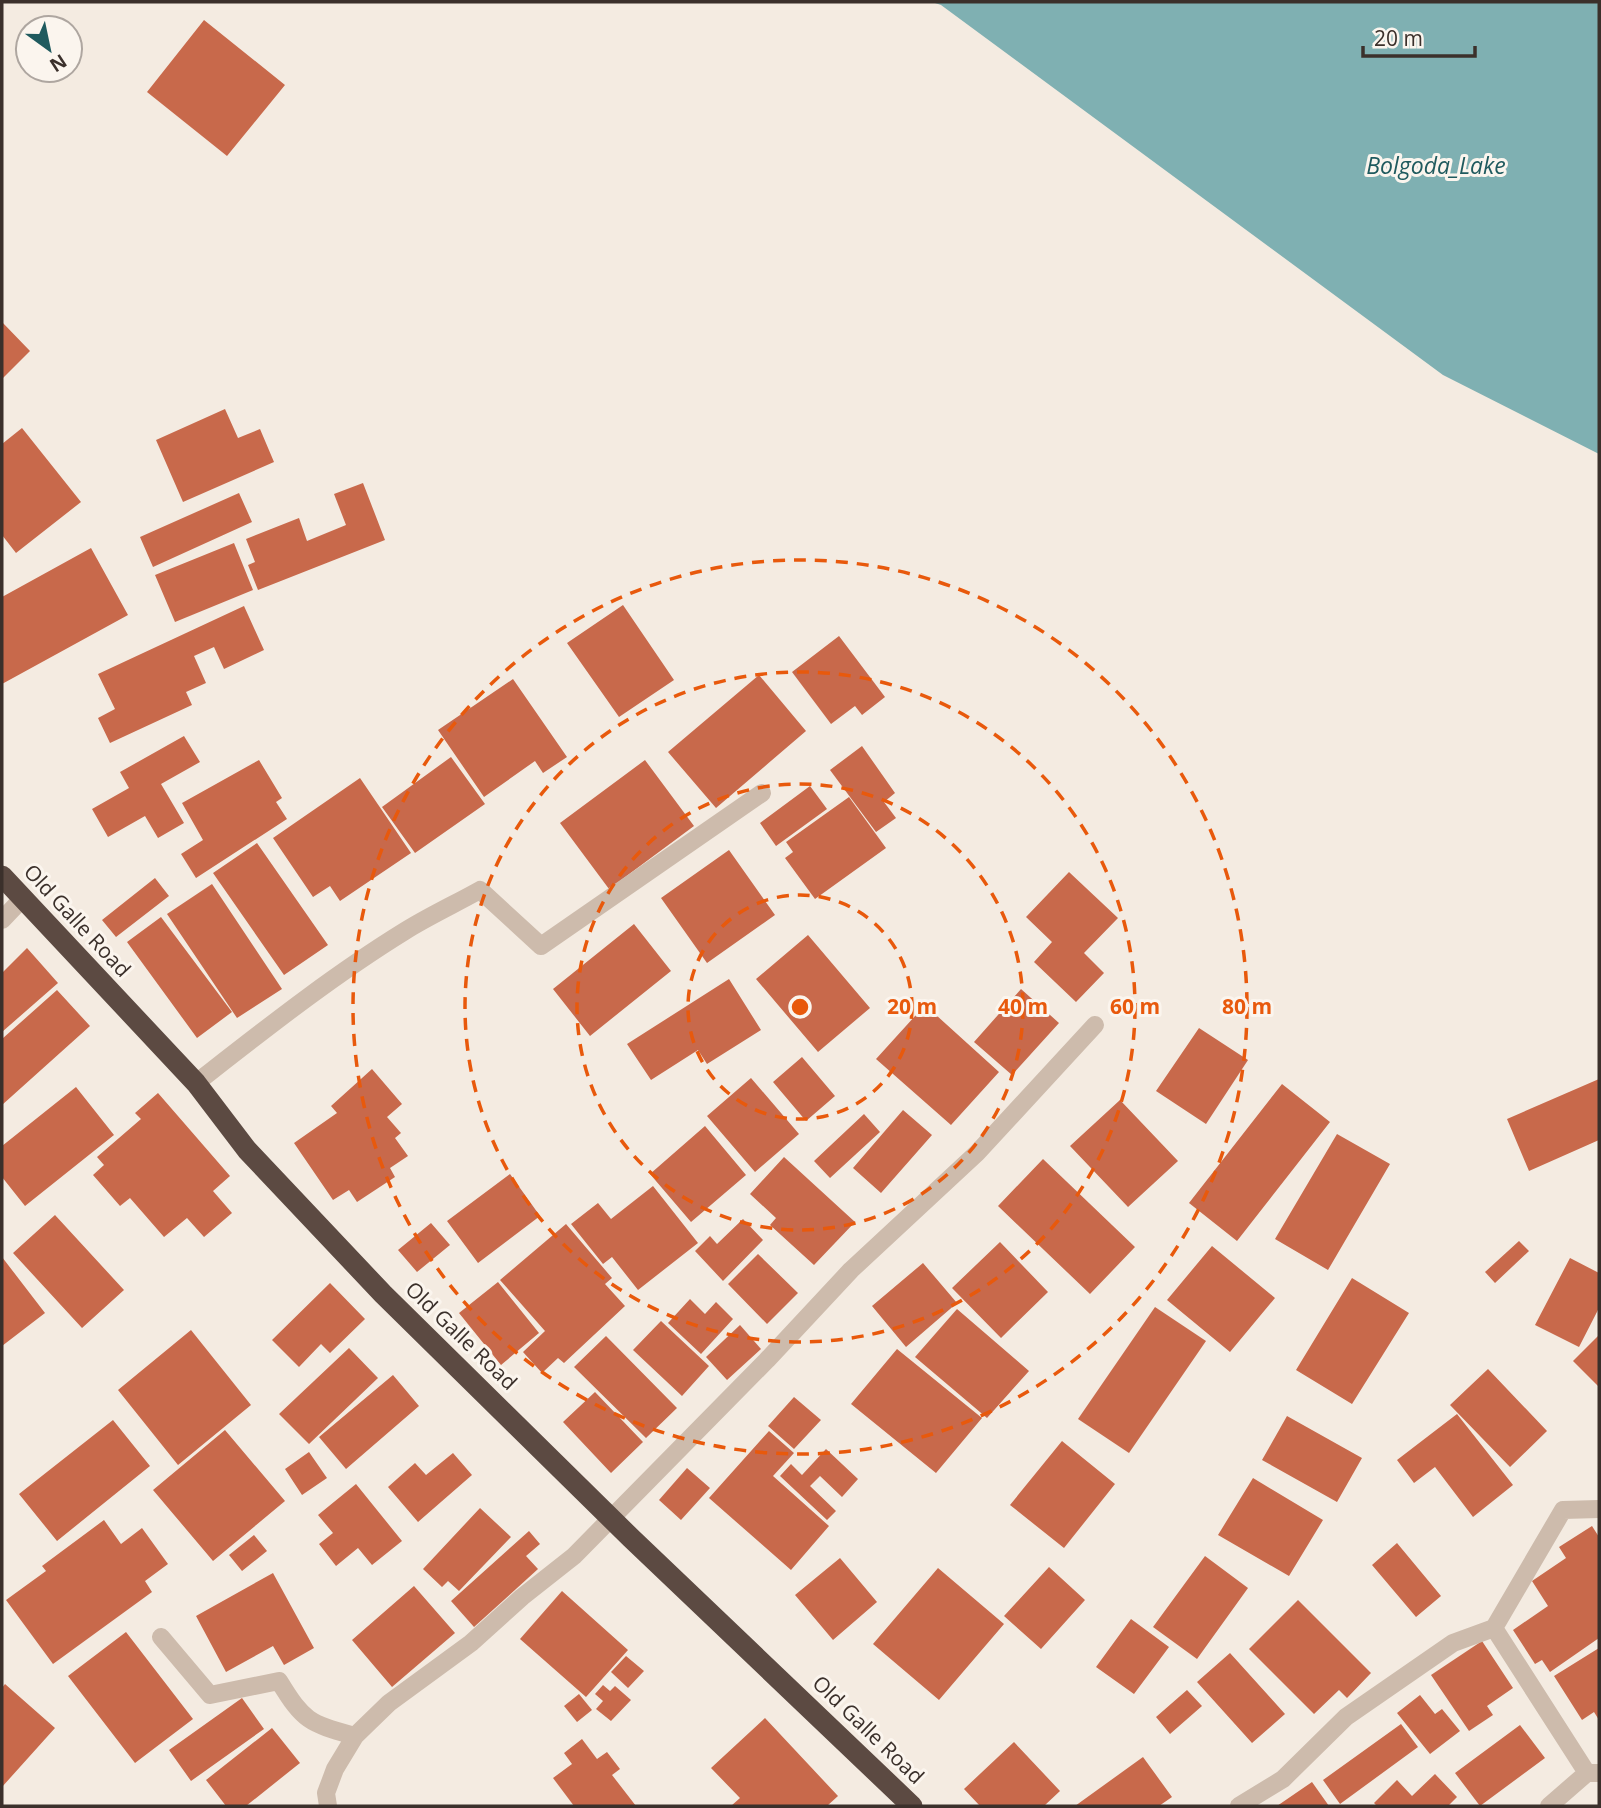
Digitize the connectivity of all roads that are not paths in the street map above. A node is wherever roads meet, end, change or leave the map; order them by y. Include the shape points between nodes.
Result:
1 (762, 793) dead end
2 (2, 876) edge
3 (22, 899) junction
4 (2, 920) edge
5 (1095, 1025) dead end
6 (196, 1083) junction
7 (1599, 1509) edge
8 (610, 1517) junction
9 (1494, 1628) junction
10 (160, 1637) dead end
11 (355, 1736) junction
12 (1593, 1773) edge
13 (328, 1806) edge
14 (912, 1806) edge
15 (1239, 1806) edge
16 (1549, 1806) edge

1 - 6 street via 541,946 480,890 369,955
2 - 3 highway, Old Galle Road
3 - 4 street
3 - 6 highway, Old Galle Road
5 - 8 street via 977,1153 851,1270
6 - 8 highway, Old Galle Road via 247,1150 383,1294
7 - 9 street via 1563,1510
8 - 11 street via 573,1556 471,1643 389,1703
8 - 14 highway, Old Galle Road
9 - 12 street
9 - 15 street via 1453,1643 1346,1717 1283,1779
10 - 11 street via 210,1695 279,1681 296,1709 317,1726
11 - 13 street via 335,1769 326,1793
12 - 16 street

